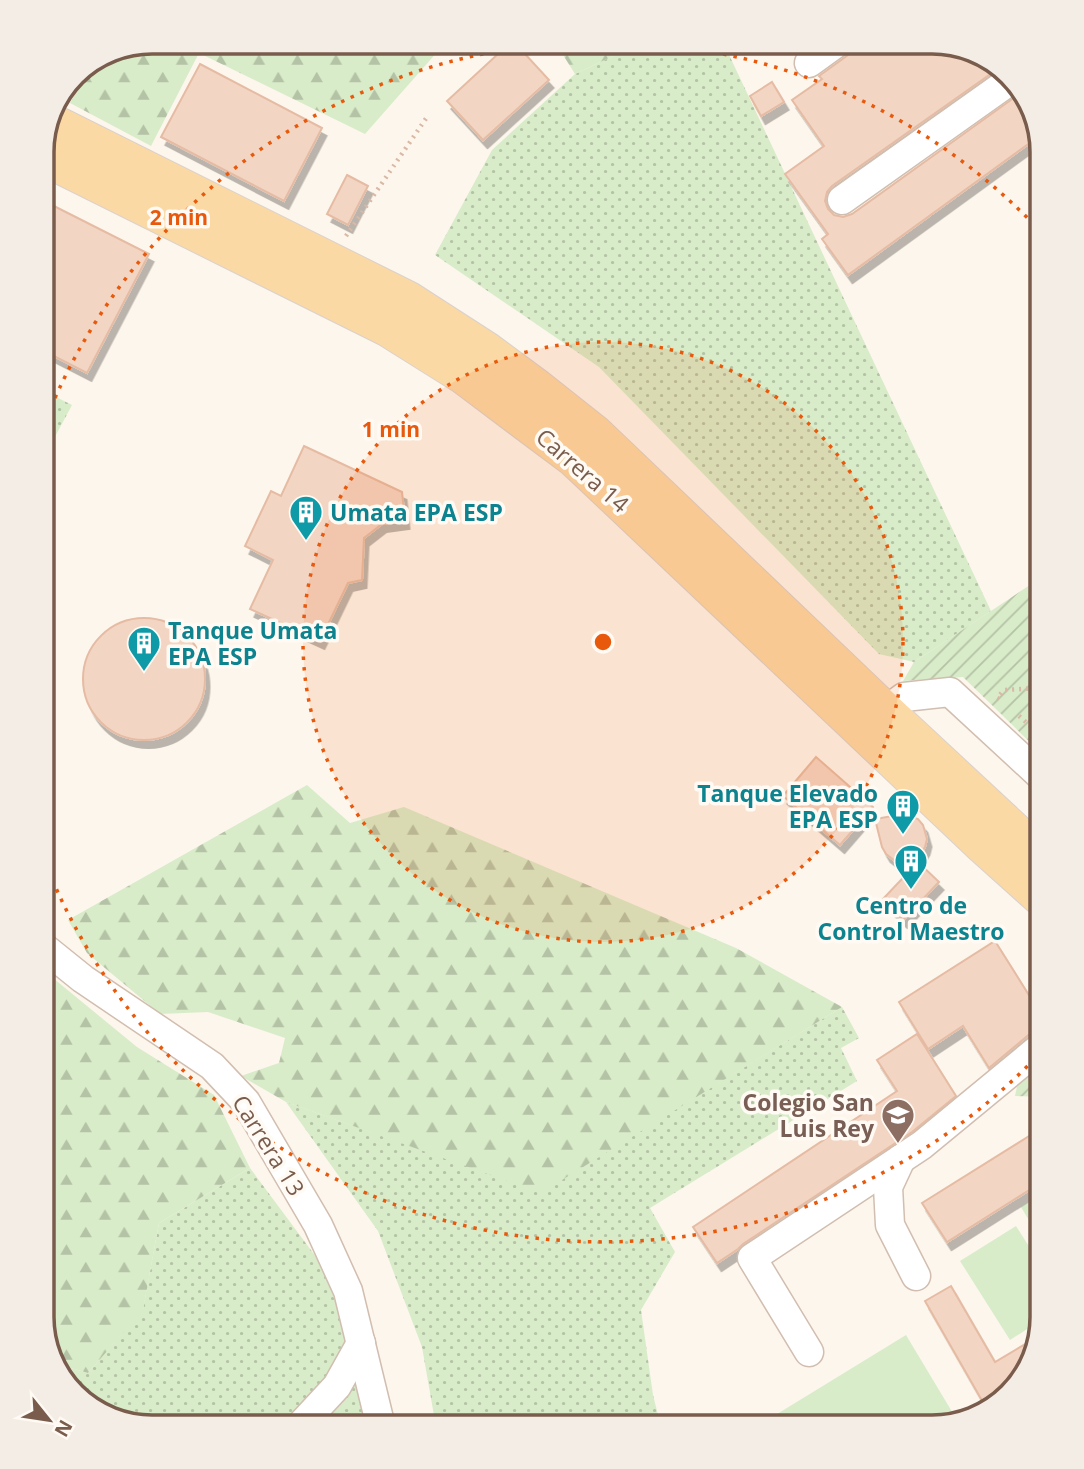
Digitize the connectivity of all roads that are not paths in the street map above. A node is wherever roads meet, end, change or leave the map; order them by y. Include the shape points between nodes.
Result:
1 (821, 54) edge
2 (809, 63) dead end
3 (1003, 85) edge
4 (58, 126) edge
5 (54, 162) edge
6 (842, 200) dead end
7 (885, 710) junction
8 (1030, 766) edge
9 (1030, 846) edge
10 (1030, 887) edge
11 (54, 956) edge
12 (1030, 1056) edge
13 (901, 1159) junction
14 (916, 1276) dead end
15 (361, 1343) junction
16 (808, 1352) dead end
17 (310, 1415) edge
18 (378, 1415) edge

1 - 2 street
3 - 6 street
4 - 7 main road, Carrera 14 via 408,300 487,351 595,434
5 - 10 main road, Carrera 14 via 388,328 516,413 575,459
7 - 8 street via 904,697 950,692
7 - 9 main road, Carrera 14
11 - 15 street, Carrera 13 via 212,1066 246,1102 318,1225 348,1290
12 - 13 street
13 - 14 street via 888,1187 890,1225
13 - 16 street via 752,1258
15 - 17 street via 337,1386
15 - 18 street, Carrera 13

